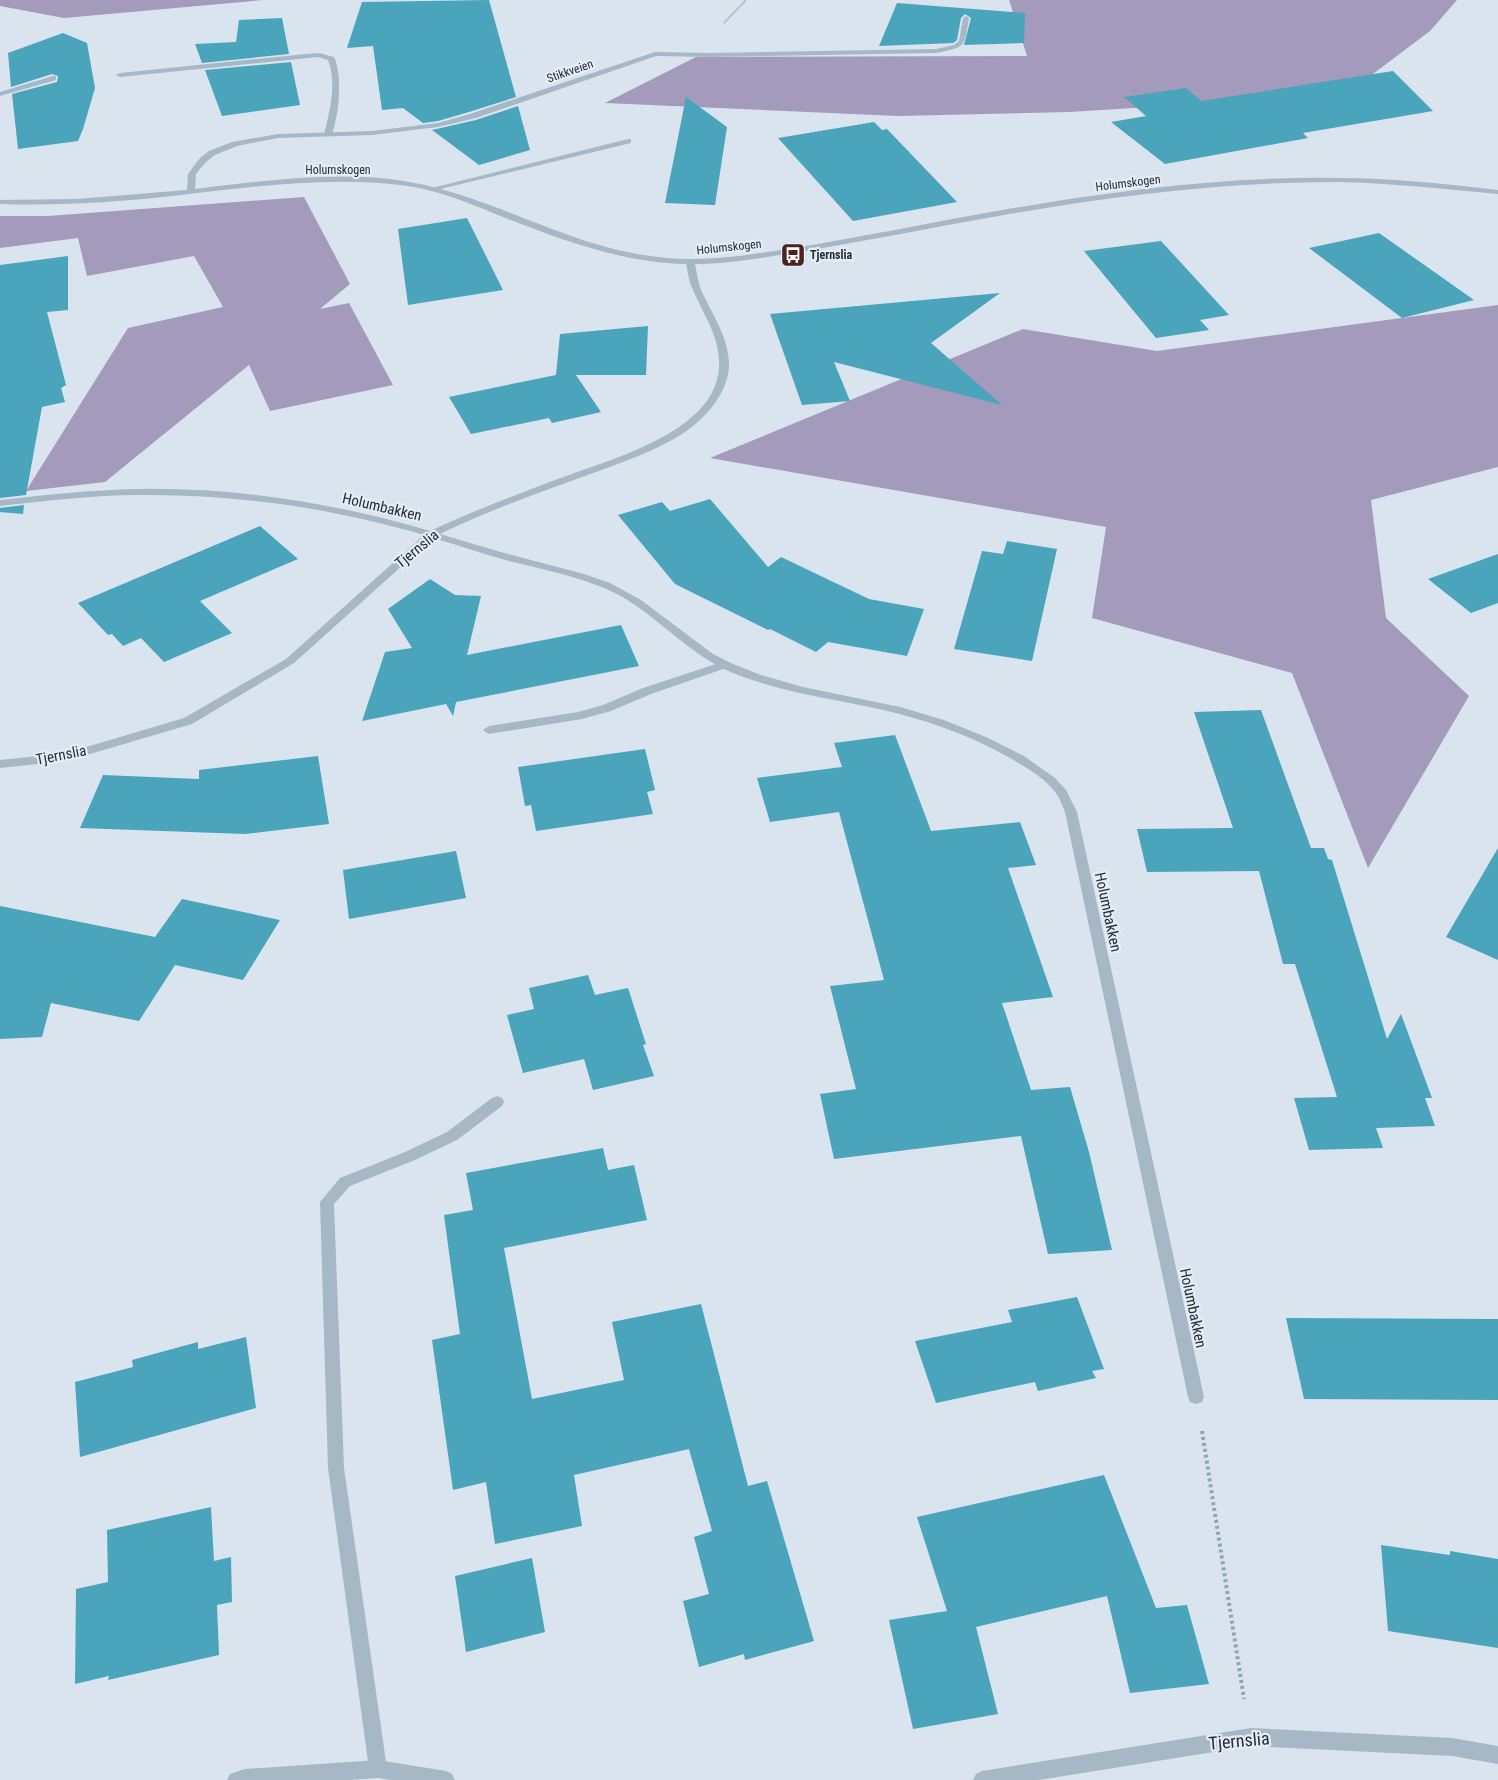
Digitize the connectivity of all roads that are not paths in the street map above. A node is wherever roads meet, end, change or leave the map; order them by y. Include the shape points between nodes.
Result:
1 (966, 18) dead end
2 (120, 75) dead end
3 (53, 78) dead end
4 (0, 94) edge
5 (328, 134) junction
6 (628, 141) dead end
7 (436, 188) junction
8 (190, 191) junction
9 (1498, 192) edge
10 (0, 202) edge
11 (690, 262) junction
12 (0, 503) edge
13 (431, 534) junction
14 (725, 665) junction
15 (490, 730) dead end
16 (0, 764) edge
17 (498, 1102) dead end
18 (1196, 1397) road end
19 (1498, 1755) edge
20 (378, 1769) junction
21 (236, 1780) edge
22 (446, 1780) edge
23 (982, 1780) edge

1 - 5 street, Stikkveien via 962,42 956,47 936,51 655,54 455,121 397,131
2 - 5 street via 326,56 335,68 333,114
3 - 4 street
5 - 8 street, Stikkveien via 263,138 223,148 196,167
6 - 7 street
7 - 8 street, Holumskogen via 389,181 329,180
7 - 11 street, Holumskogen via 603,250 651,260
8 - 10 street, Holumskogen via 69,202
9 - 11 street, Holumskogen via 1327,180 1181,187 1000,213 769,254
11 - 13 street, Tjernslia via 696,288 720,334 724,352 721,385 697,418 636,454 476,513
12 - 13 street, Holumbakken via 88,495 182,492 317,507
13 - 14 street, Holumbakken via 605,585 638,601
13 - 16 street, Tjernslia via 290,661 188,721 66,757
14 - 15 street via 607,708 578,716
14 - 18 street, Holumbakken via 789,687 938,722 1012,754 1060,789 1071,812
17 - 20 street via 452,1136 345,1182 327,1202 336,1468
19 - 23 street, Tjernslia via 1452,1747 1251,1737
20 - 21 street
20 - 22 street

